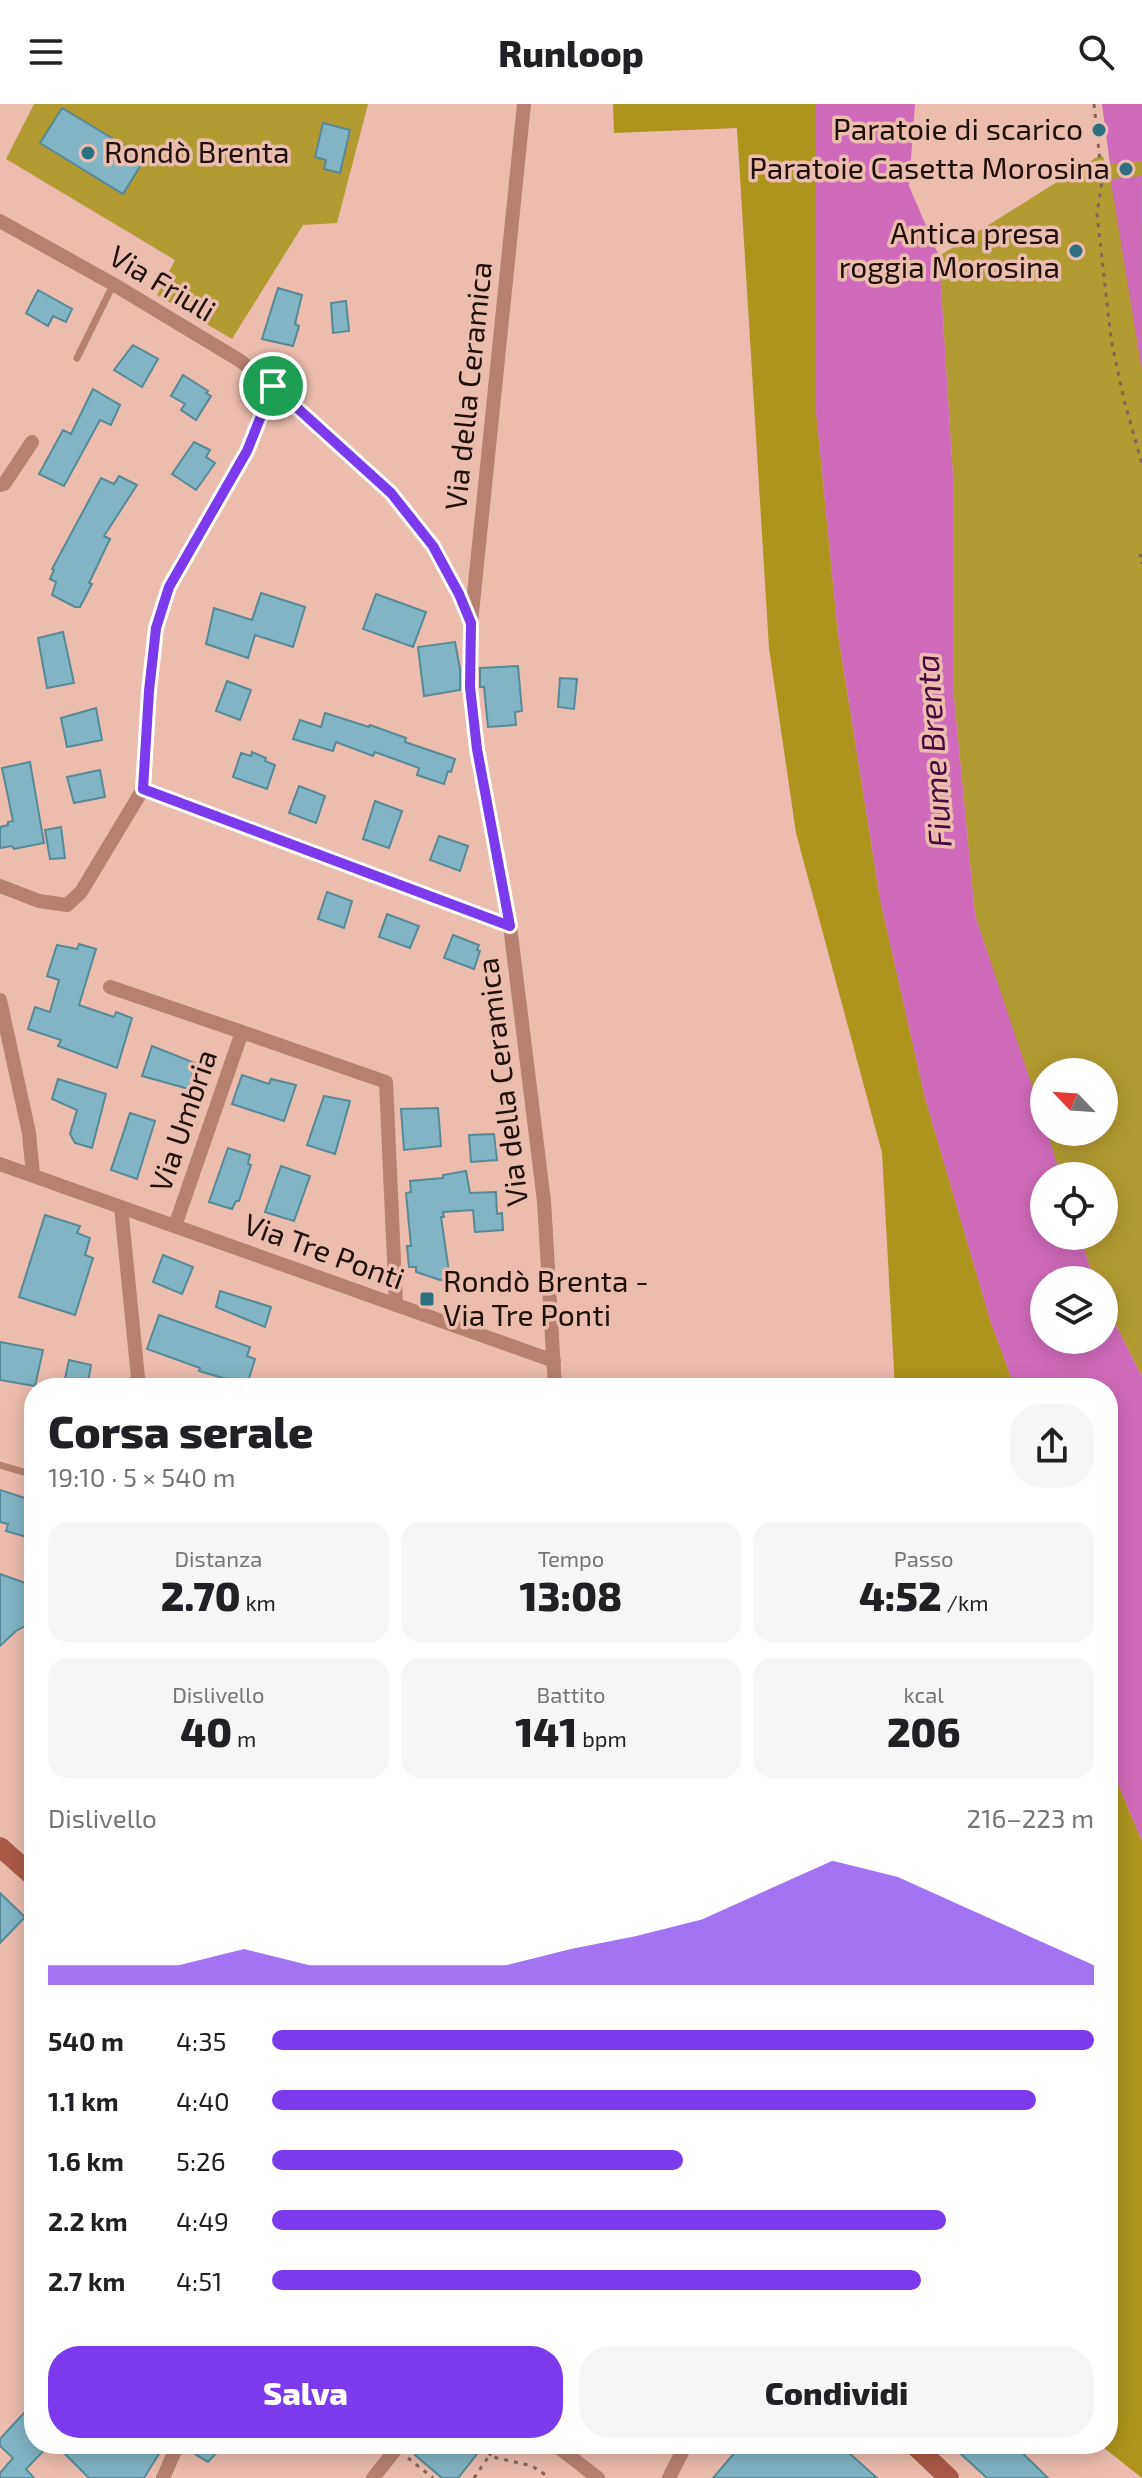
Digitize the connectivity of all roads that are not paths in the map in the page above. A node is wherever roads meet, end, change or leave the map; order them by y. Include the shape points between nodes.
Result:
1 (524, 104) edge
2 (0, 221) edge
3 (113, 284) junction
4 (77, 358) dead end
5 (273, 386) junction
6 (32, 442) dead end
7 (0, 485) edge
8 (471, 623) junction
9 (143, 789) junction
10 (0, 886) edge
11 (510, 926) junction
12 (110, 987) dead end
13 (0, 1000) edge
14 (242, 1032) junction
15 (0, 1164) edge
16 (33, 1175) junction
17 (121, 1207) junction
18 (175, 1226) junction
19 (396, 1305) junction
20 (554, 1361) junction
21 (138, 1378) edge
22 (555, 1378) edge
23 (0, 1465) edge
24 (24, 1472) edge
25 (0, 1847) edge
26 (24, 1868) edge
27 (174, 2454) edge
28 (398, 2454) edge
29 (567, 2454) edge
30 (681, 2454) edge
31 (924, 2454) edge
32 (163, 2478) edge
33 (373, 2478) edge
34 (598, 2478) edge
35 (669, 2478) edge
36 (949, 2478) edge

1 - 8 street, Via della Ceramica
2 - 3 street, Via Friuli
3 - 4 lane
3 - 5 street, Via Friuli
5 - 8 street, Via Friuli via 391,493 433,546
5 - 9 street via 247,451 169,587 156,628
6 - 7 street
8 - 11 street, Via della Ceramica via 470,687 477,749
9 - 10 street via 81,892 67,905
9 - 11 street
11 - 20 street, Via della Ceramica via 544,1201
12 - 14 street, Via Umbria
13 - 16 street
14 - 18 street, Via Umbria
14 - 19 street, Via Umbria via 386,1082
15 - 16 street, Via Tre Ponti
16 - 17 street, Via Tre Ponti
17 - 18 street, Via Tre Ponti
17 - 21 street
18 - 19 street, Via Tre Ponti
19 - 20 street, Via Tre Ponti
20 - 22 street, Via della Ceramica
23 - 24 lane
25 - 26 main road
27 - 32 street
28 - 33 street
29 - 34 street
30 - 35 street
31 - 36 main road

